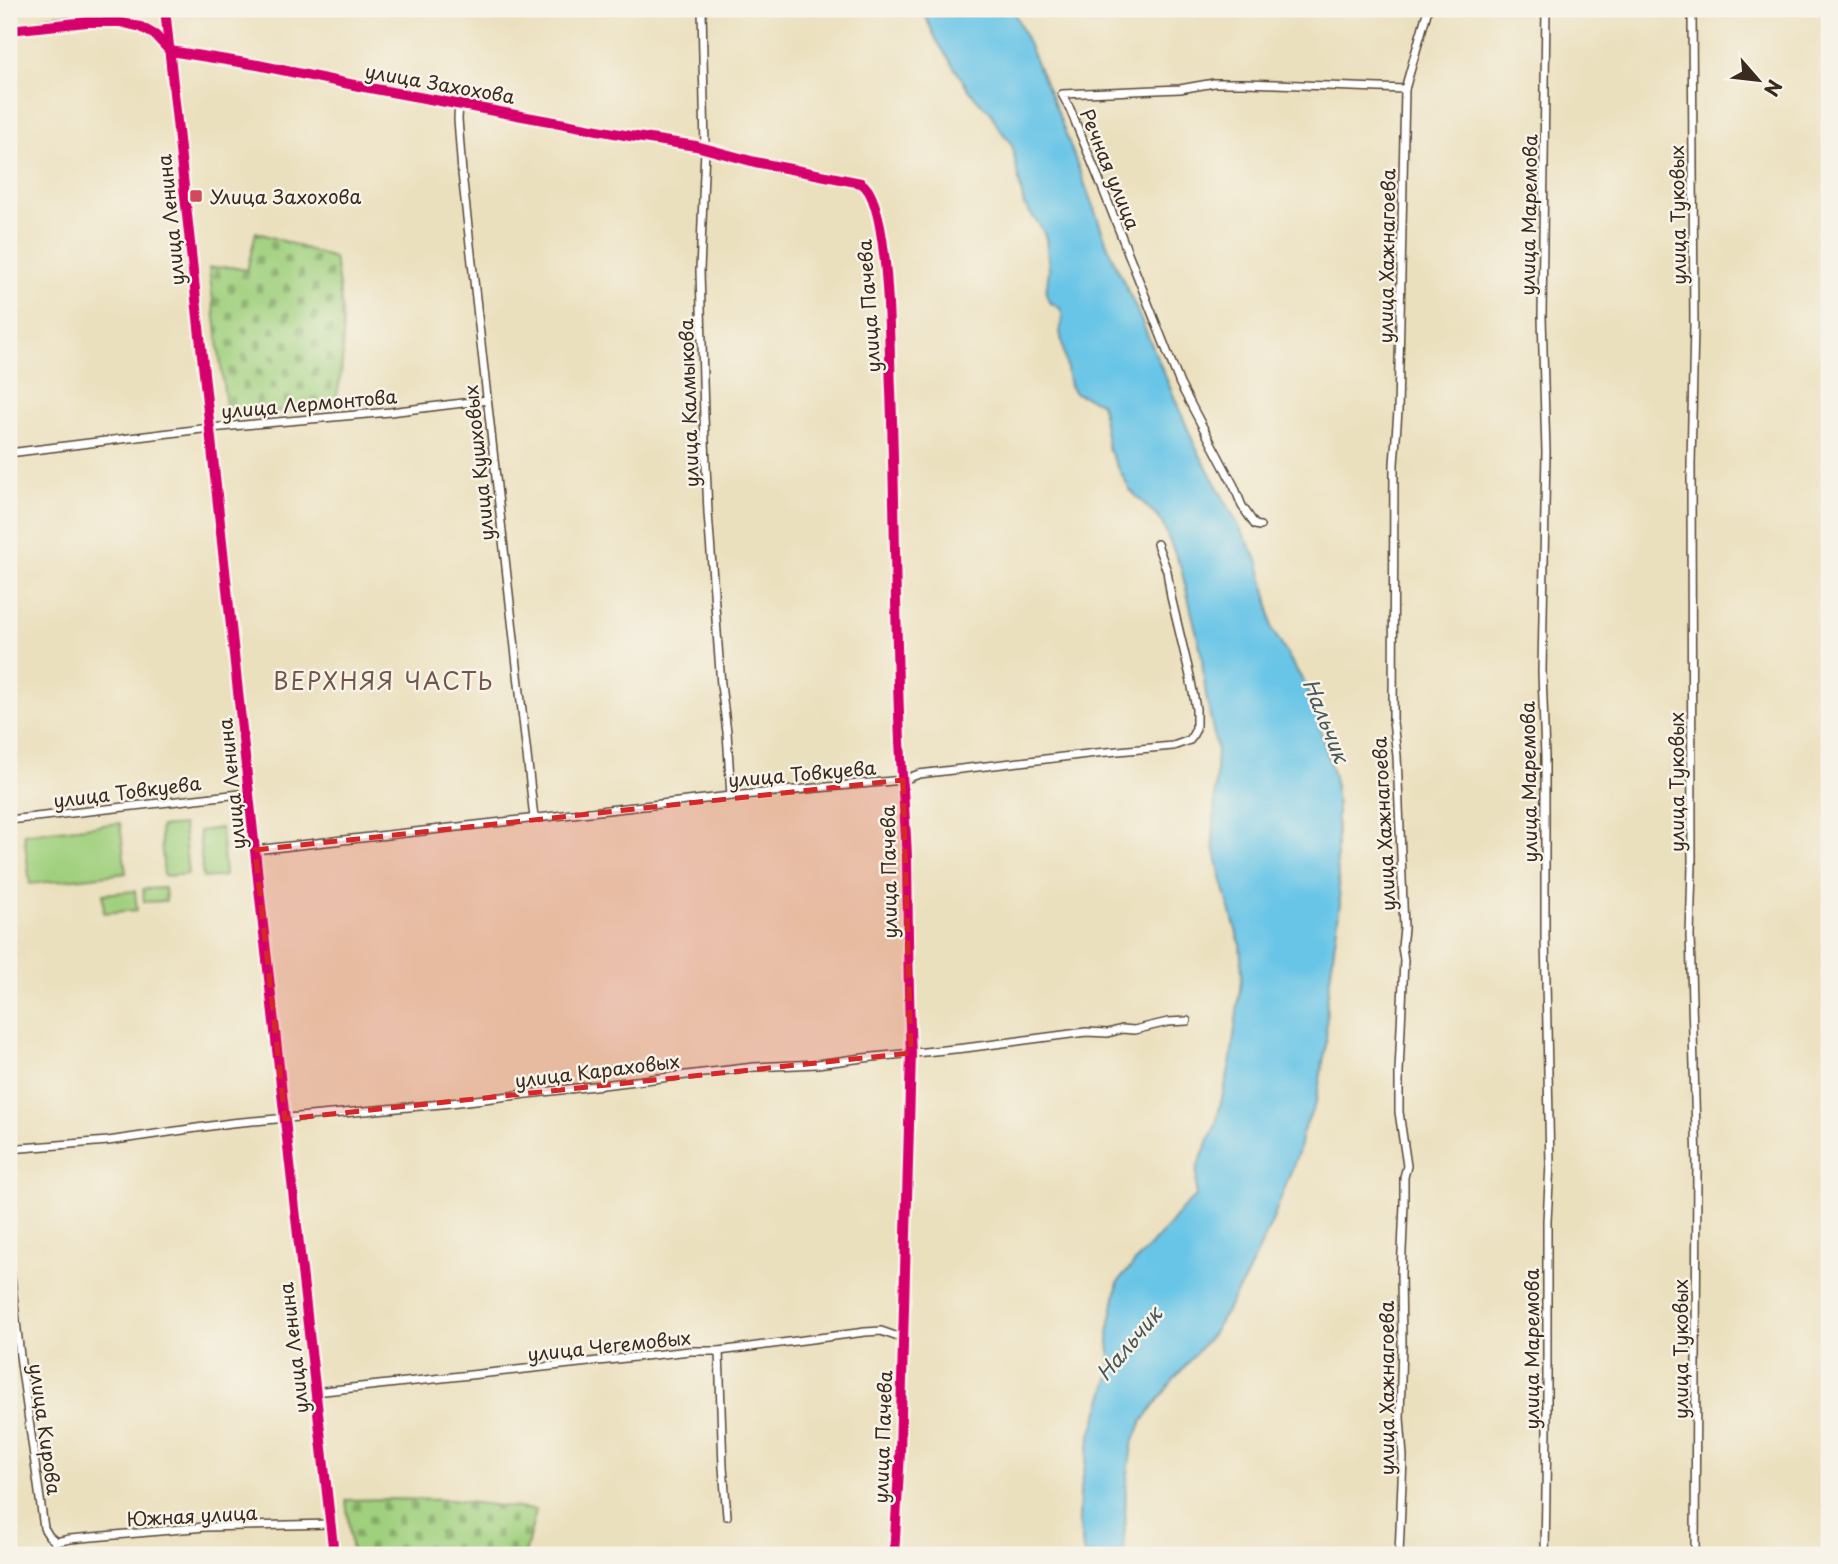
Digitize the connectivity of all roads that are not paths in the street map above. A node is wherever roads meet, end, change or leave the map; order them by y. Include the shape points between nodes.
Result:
1 (165, 9) edge
2 (702, 9) edge
3 (1428, 9) edge
4 (1546, 9) edge
5 (1692, 9) edge
6 (9, 30) edge
7 (170, 51) junction
8 (1405, 89) junction
9 (459, 103) junction
10 (705, 149) junction
11 (869, 190) joint
12 (487, 400) junction
13 (210, 428) junction
14 (9, 453) edge
15 (1260, 526) dead end
16 (1157, 544) dead end
17 (903, 780) junction
18 (249, 793) junction
19 (731, 796) junction
20 (534, 818) junction
21 (9, 820) edge
22 (255, 850) junction
23 (1187, 1021) dead end
24 (911, 1053) junction
25 (285, 1119) junction
26 (9, 1149) edge
27 (9, 1260) edge
28 (904, 1339) junction
29 (719, 1351) junction
30 (315, 1392) junction
31 (727, 1516) dead end
32 (331, 1524) junction
33 (56, 1542) junction
34 (50, 1555) edge
35 (334, 1555) edge
36 (894, 1555) edge
37 (1398, 1555) edge
38 (1545, 1555) edge
39 (1695, 1555) edge

1 - 7 street, улица Ленина
2 - 10 street, улица Калмыкова
3 - 8 street
4 - 38 street, улица Маремова via 1542,672 1550,1164
5 - 39 street, улица Туковых via 1690,936 1697,1164
6 - 7 street via 120,22 155,35
7 - 9 street, улица Захохова
7 - 13 street, улица Ленина
8 - 15 street, Речная улица via 1214,83 1180,89 1062,94 1181,384 1242,506
8 - 37 street, улица Хажнагоева via 1394,464 1393,722 1405,960 1399,1112 1407,1166 1401,1274 1403,1457
9 - 10 street, улица Захохова
9 - 12 street, улица Кушховых via 462,173
10 - 11 street, улица Захохова via 861,183
10 - 19 street, улица Калмыкова via 700,271 708,513
11 - 17 street, улица Пачева via 879,216 886,266
12 - 13 street, улица Лермонтова
12 - 20 street, улица Кушховых
13 - 14 street, улица Лермонтова
13 - 18 street, улица Ленина
16 - 17 street, улица Товкуева via 1167,571 1196,709 1196,729 1190,740 1173,746 919,774
17 - 19 street, улица Товкуева
17 - 24 street, улица Пачева
18 - 21 street, улица Товкуева
18 - 22 street, улица Ленина
19 - 20 street, улица Товкуева
20 - 22 street, улица Товкуева
22 - 25 street, улица Ленина
23 - 24 street, улица Караховых
24 - 25 street, улица Караховых
24 - 28 street, улица Пачева
25 - 26 street, улица Караховых
25 - 30 street, улица Ленина
27 - 33 street, улица Кирова via 44,1528
28 - 29 street, улица Чегемовых via 881,1331 865,1332
28 - 36 street, улица Пачева
29 - 30 street, улица Чегемовых
29 - 31 street
30 - 32 street, улица Ленина
32 - 33 street, Южная улица via 205,1527
32 - 35 street, улица Ленина
33 - 34 street

